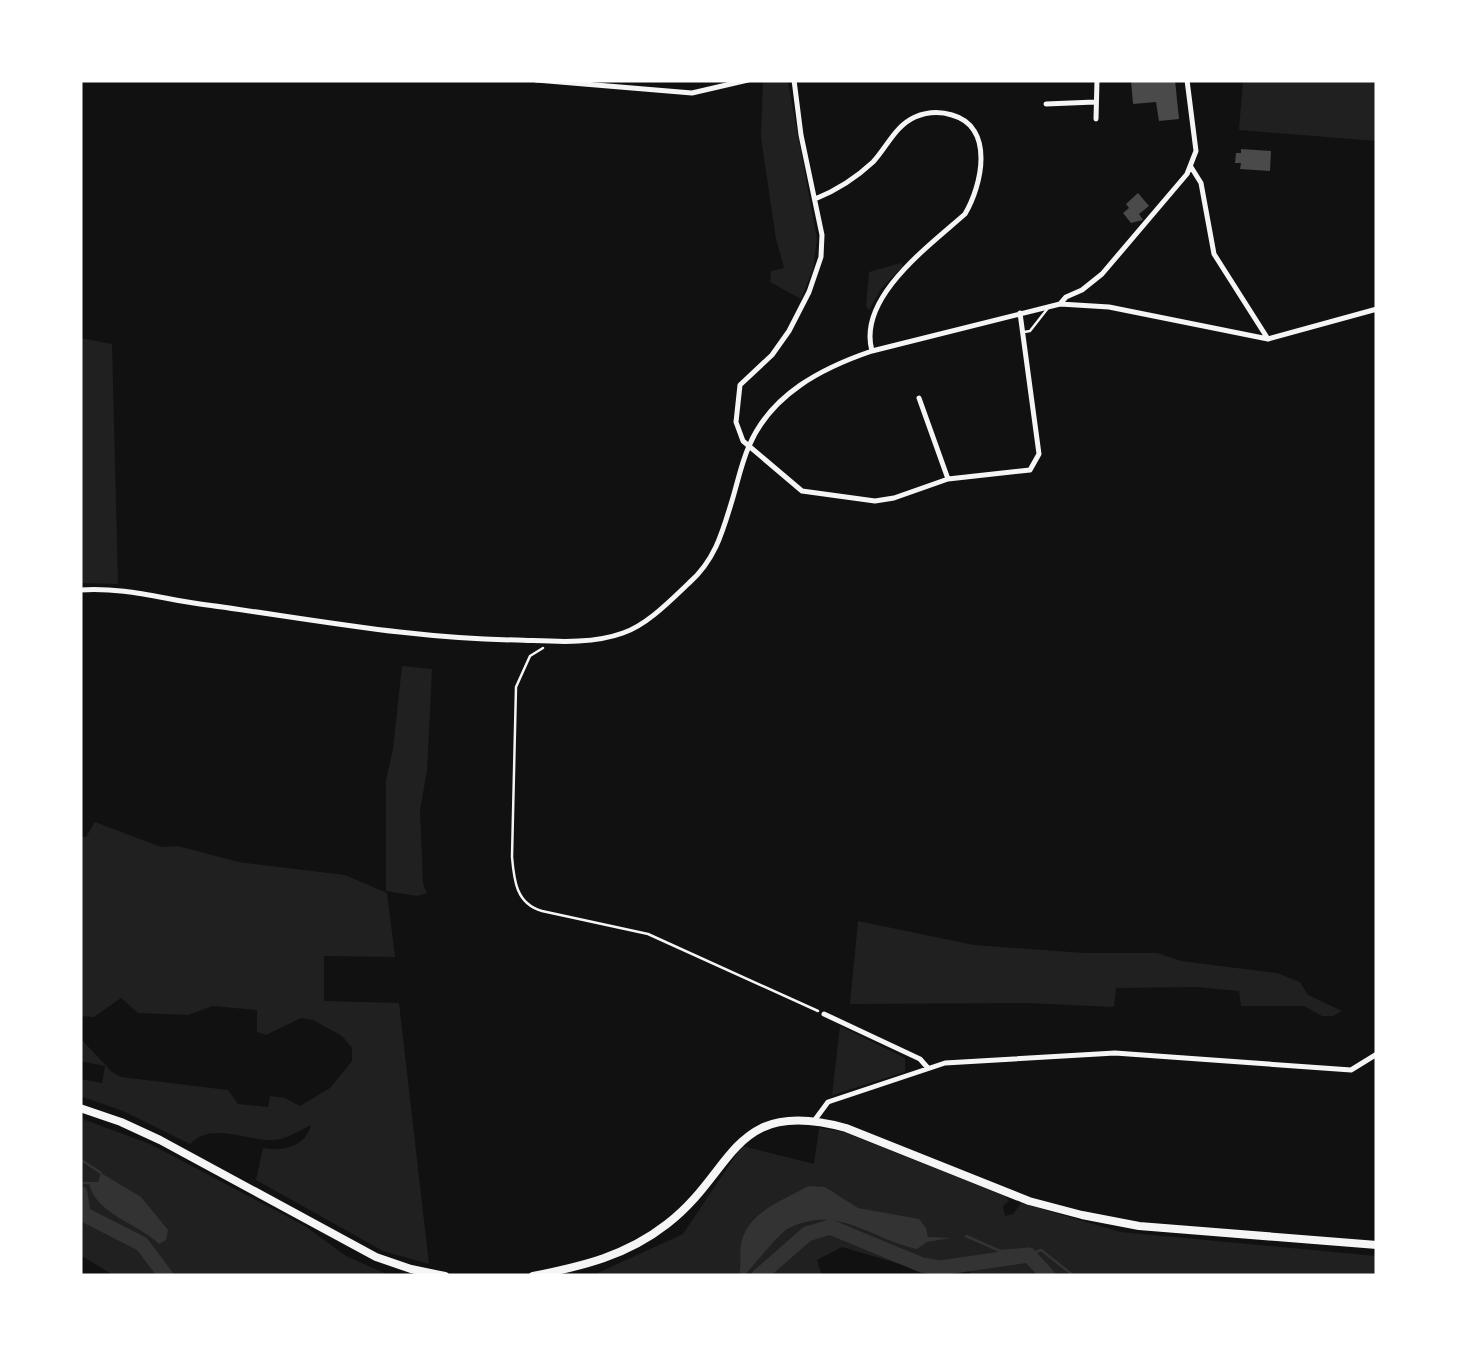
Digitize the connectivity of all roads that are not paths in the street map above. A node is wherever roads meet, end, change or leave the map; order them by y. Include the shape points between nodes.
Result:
1 (536, 80) edge
2 (748, 80) edge
3 (794, 80) edge
4 (1097, 80) edge
5 (1188, 80) edge
6 (1094, 102) junction
7 (1046, 104) dead end
8 (1096, 118) dead end
9 (1190, 167) junction
10 (815, 200) junction
11 (1060, 304) junction
12 (1049, 307) junction
13 (1377, 309) edge
14 (1020, 313) junction
15 (1024, 332) junction
16 (1268, 339) junction
17 (872, 351) junction
18 (920, 398) dead end
19 (934, 414) dead end
20 (925, 417) junction
21 (748, 447) junction
22 (948, 478) junction
23 (80, 590) edge
24 (824, 1014) road end
25 (1377, 1054) edge
26 (928, 1068) junction
27 (80, 1108) edge
28 (814, 1122) junction
29 (1377, 1245) edge
30 (445, 1276) edge
31 (533, 1276) edge

1 - 2 street via 692,93
3 - 10 street
4 - 6 street
5 - 9 street via 1196,144
6 - 7 street
6 - 8 street
9 - 11 street via 1102,274
9 - 16 street via 1202,183 1214,254
10 - 17 street via 864,170 916,117 946,113 974,128 981,162 971,204 882,294 868,329
10 - 21 street via 822,246 808,292 781,343 737,394 738,430
11 - 12 street
11 - 16 street via 1110,307
12 - 14 street
12 - 15 lane
13 - 16 street
14 - 15 street
14 - 17 street
15 - 22 street via 1038,462 1021,473
17 - 21 street via 792,391
18 - 20 street
19 - 20 street
20 - 22 street
21 - 22 street via 810,492 884,500
21 - 23 street via 719,543 693,580 625,633 565,641 451,639 122,589
24 - 26 street
25 - 26 street via 1351,1070 1115,1053
26 - 28 street via 828,1102
27 - 30 main road via 151,1136 376,1257
28 - 29 main road via 859,1132 1082,1216
28 - 31 main road via 750,1133 686,1208 637,1246

